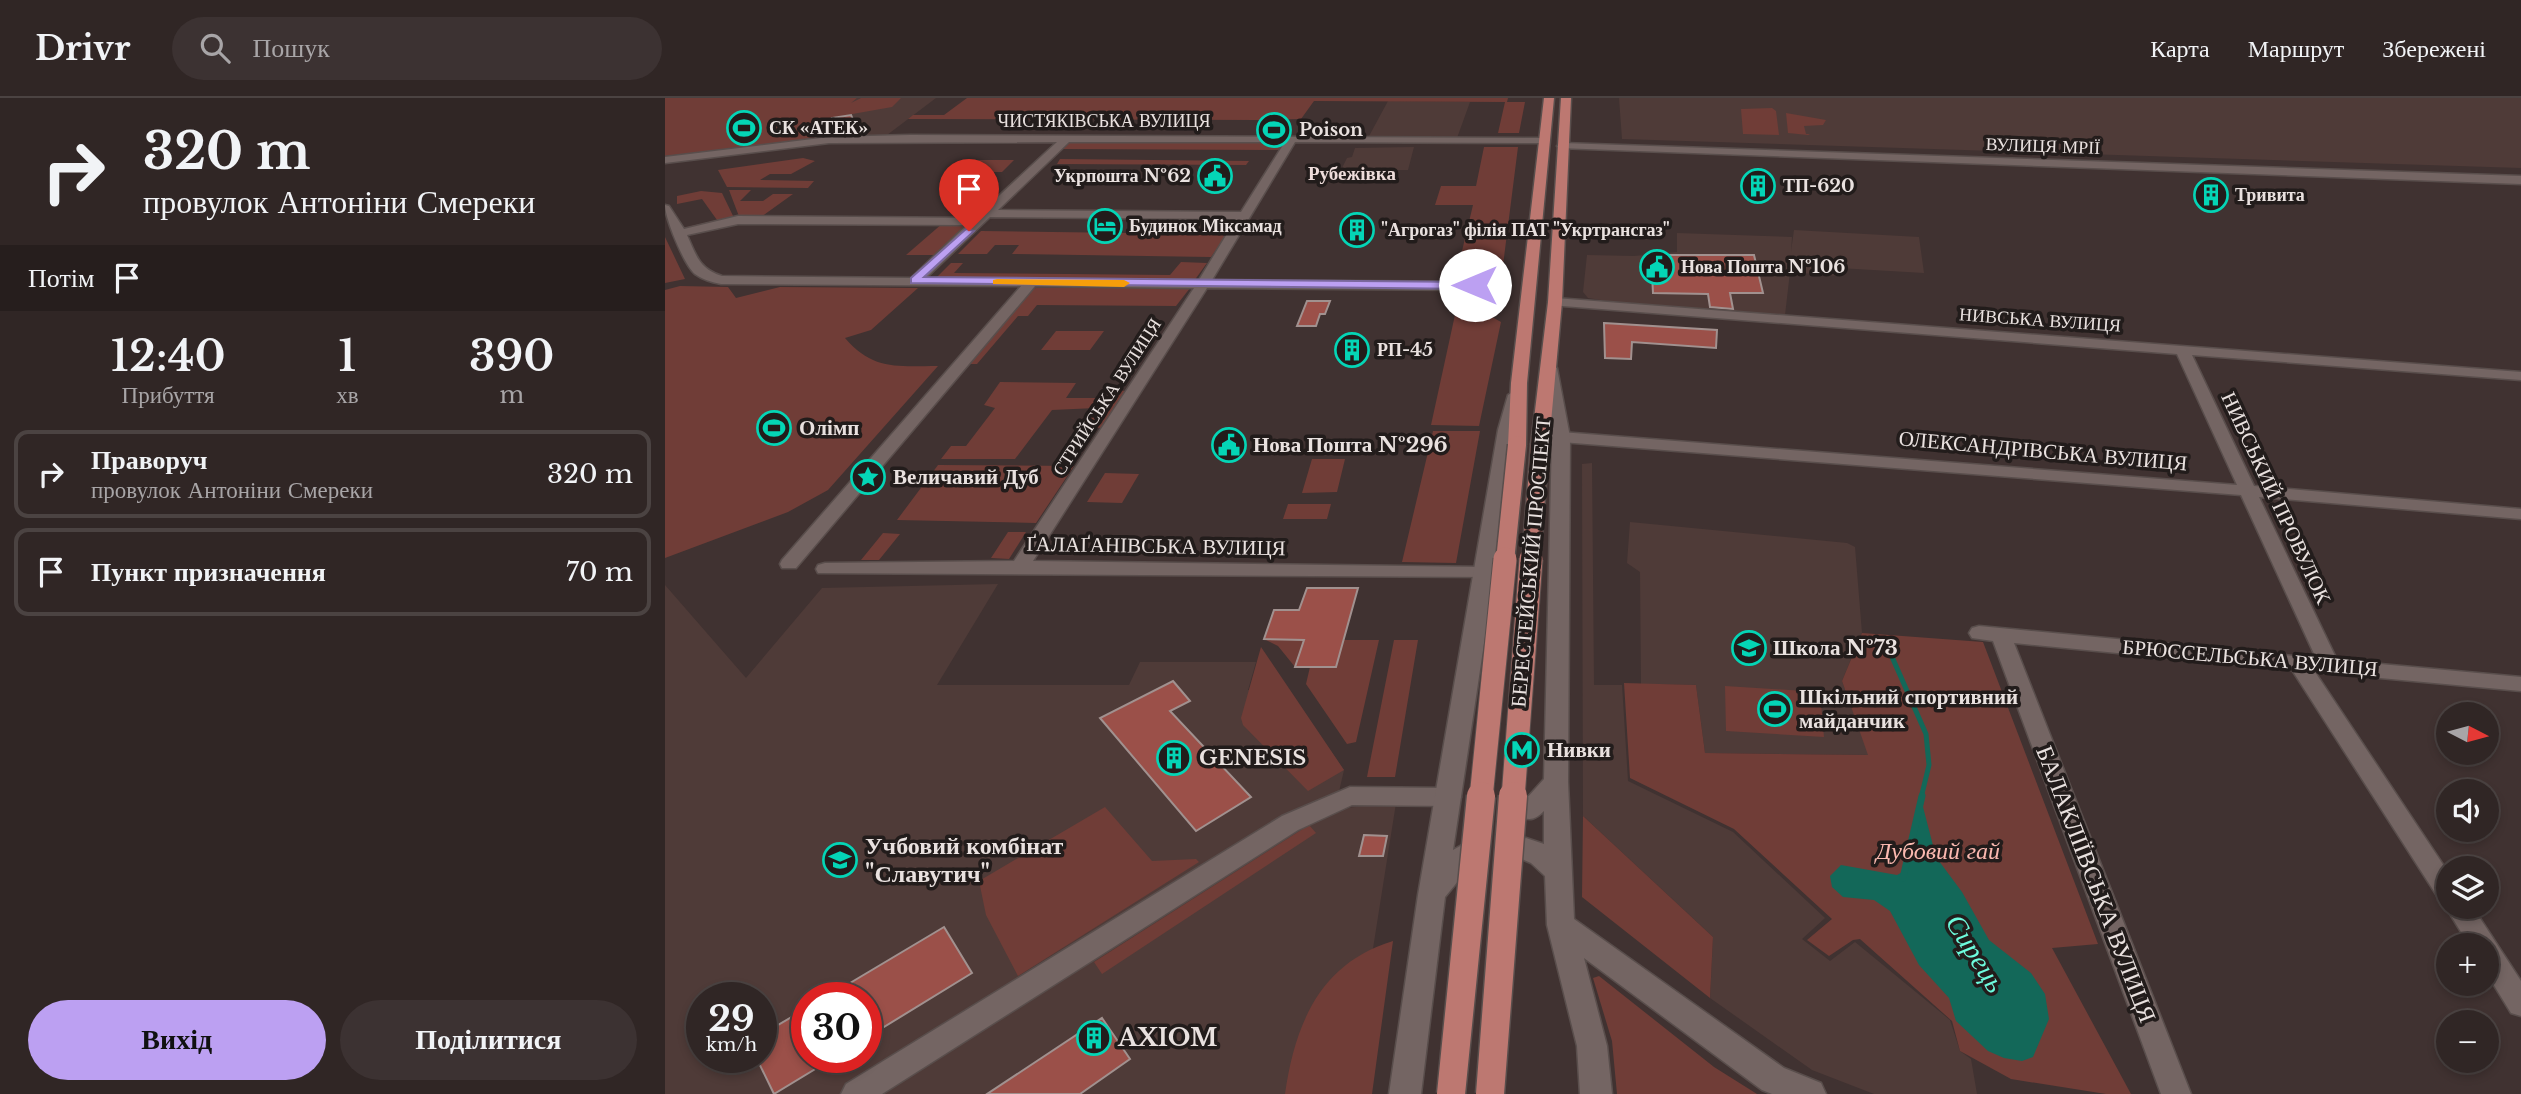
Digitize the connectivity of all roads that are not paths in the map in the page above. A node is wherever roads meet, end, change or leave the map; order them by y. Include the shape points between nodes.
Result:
1 (1549, 98) edge
2 (1566, 98) edge
3 (1067, 138) junction
4 (1292, 139) junction
5 (1544, 140) junction
6 (1563, 146) junction
7 (665, 160) edge
8 (2521, 180) edge
9 (665, 208) edge
10 (1245, 216) junction
11 (983, 218) junction
12 (681, 233) junction
13 (915, 281) junction
14 (1032, 282) junction
15 (1202, 284) junction
16 (1485, 286) dead end
17 (1555, 302) junction
18 (2182, 350) junction
19 (2521, 376) edge
20 (1519, 383) junction
21 (1539, 442) junction
22 (2249, 490) junction
23 (2521, 514) edge
24 (789, 564) dead end
25 (1020, 568) junction
26 (825, 569) dead end
27 (1486, 573) junction
28 (1990, 634) joint
29 (2298, 662) junction
30 (2329, 664) junction
31 (2521, 684) edge
32 (1556, 782) junction
33 (1450, 791) junction
34 (1476, 810) dead end
35 (1529, 810) dead end
36 (1526, 849) dead end
37 (1469, 852) dead end
38 (1558, 873) junction
39 (2436, 874) edge
40 (1432, 895) junction
41 (1561, 925) junction
42 (2499, 970) edge
43 (2521, 1004) edge
44 (856, 1094) edge
45 (1405, 1094) edge
46 (1451, 1094) edge
47 (1490, 1094) edge
48 (1596, 1094) edge
49 (1810, 1094) edge
50 (2176, 1094) edge

1 - 5 main road, БЕРЕСТЕЙСЬКИЙ ПРОСПЕКТ
2 - 6 main road, БЕРЕСТЕЙСЬКИЙ ПРОСПЕКТ
3 - 4 street, ЧИСТЯКІВСЬКА ВУЛИЦЯ
3 - 7 street, ЧИСТЯКІВСЬКА ВУЛИЦЯ via 829,140
3 - 11 street
4 - 5 street, ЧИСТЯКІВСЬКА ВУЛИЦЯ
4 - 10 street, СТРИЙСЬКА ВУЛИЦЯ
5 - 20 main road, БЕРЕСТЕЙСЬКИЙ ПРОСПЕКТ
6 - 8 main road, ВУЛИЦЯ МРІЇ
6 - 17 main road, БЕРЕСТЕЙСЬКИЙ ПРОСПЕКТ
9 - 12 street
10 - 11 street
10 - 15 street, СТРИЙСЬКА ВУЛИЦЯ
11 - 12 street via 738,220
11 - 13 street
12 - 13 street via 692,265 721,280
13 - 14 street
14 - 15 street
14 - 24 street
15 - 16 street
15 - 25 street, СТРИЙСЬКА ВУЛИЦЯ
17 - 18 street, НИВСЬКА ВУЛИЦЯ
17 - 21 main road, БЕРЕСТЕЙСЬКИЙ ПРОСПЕКТ
18 - 19 street, НИВСЬКА ВУЛИЦЯ
18 - 22 street, НИВСЬКИЙ ПРОВУЛОК
20 - 21 main road, БЕРЕСТЕЙСЬКИЙ ПРОСПЕКТ
20 - 27 main road, БЕРЕСТЕЙСЬКИЙ ПРОСПЕКТ via 1507,429
21 - 22 street, ОЛЕКСАНДРІВСЬКА ВУЛИЦЯ via 1640,441
21 - 32 main road, БЕРЕСТЕЙСЬКИЙ ПРОСПЕКТ
21 - 46 main road, БЕРЕСТЕЙСЬКИЙ ПРОСПЕКТ, bridge
21 - 47 main road, БЕРЕСТЕЙСЬКИЙ ПРОСПЕКТ, bridge
22 - 23 street, ОЛЕКСАНДРІВСЬКА ВУЛИЦЯ
22 - 30 street, НИВСЬКИЙ ПРОВУЛОК
25 - 26 street, ҐАЛАҐАНІВСЬКА ВУЛИЦЯ
25 - 27 street, ҐАЛАҐАНІВСЬКА ВУЛИЦЯ
27 - 33 main road, БЕРЕСТЕЙСЬКИЙ ПРОСПЕКТ
28 - 29 street, БРЮССЕЛЬСЬКА ВУЛИЦЯ
28 - 50 street, БАЛАКЛІЇВСЬКА ВУЛИЦЯ
29 - 30 street, БРЮССЕЛЬСЬКА ВУЛИЦЯ
29 - 39 street
30 - 31 street, БРЮССЕЛЬСЬКА ВУЛИЦЯ
32 - 35 main road
32 - 38 main road, БЕРЕСТЕЙСЬКИЙ ПРОСПЕКТ
33 - 34 main road
33 - 40 main road, БЕРЕСТЕЙСЬКИЙ ПРОСПЕКТ
33 - 44 street via 1350,796 1290,823
36 - 38 main road via 1550,860
37 - 40 main road
38 - 41 main road, БЕРЕСТЕЙСЬКИЙ ПРОСПЕКТ
40 - 45 main road, БЕРЕСТЕЙСЬКИЙ ПРОСПЕКТ
41 - 48 main road, БЕРЕСТЕЙСЬКИЙ ПРОСПЕКТ via 1592,1046
41 - 49 main road via 1773,1079
42 - 43 street

